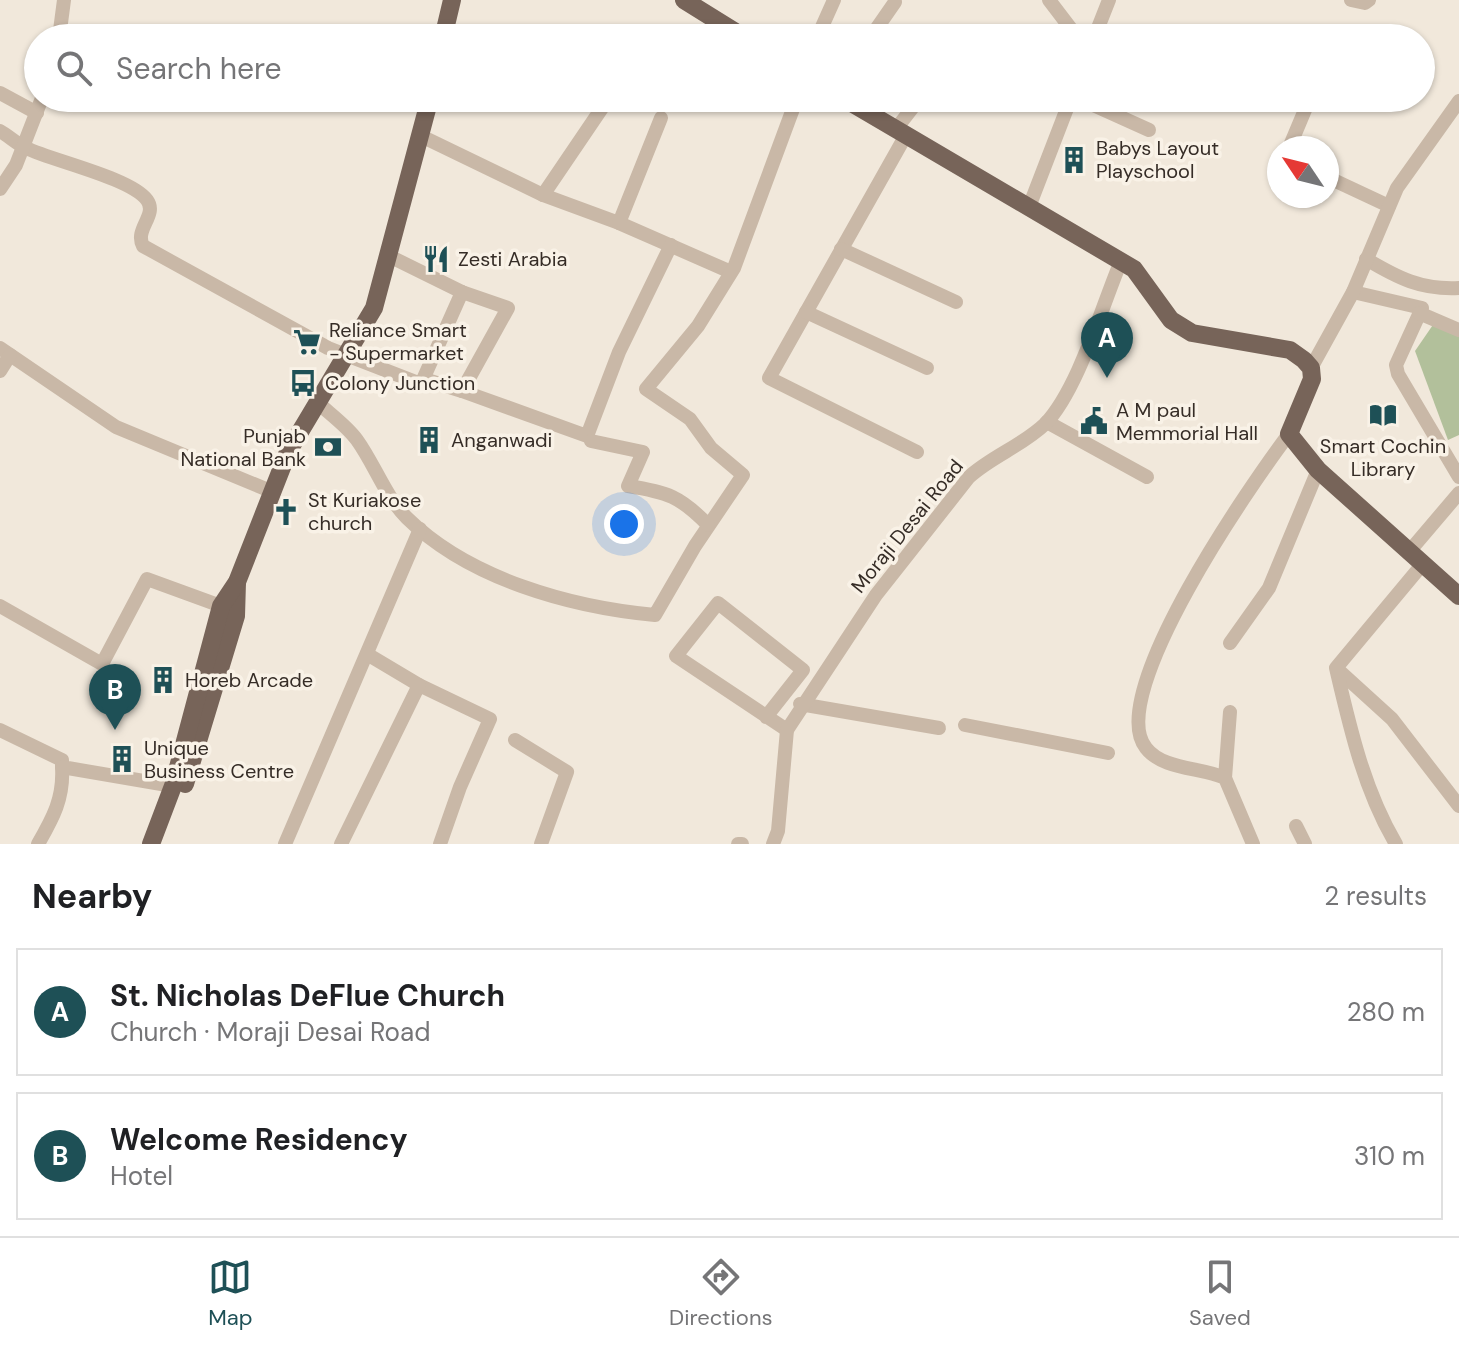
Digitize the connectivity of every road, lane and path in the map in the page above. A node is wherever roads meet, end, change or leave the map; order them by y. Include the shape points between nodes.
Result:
1 (64, 0) edge
2 (452, 0) edge
3 (684, 0) edge
4 (834, 0) edge
5 (1049, 0) edge
6 (1109, 0) edge
7 (1351, 0) edge
8 (1369, 0) edge
9 (895, 2) dead end
10 (61, 24) edge
11 (446, 24) edge
12 (723, 24) edge
13 (823, 24) edge
14 (880, 24) edge
15 (1067, 24) edge
16 (1100, 24) edge
17 (0, 93) edge
18 (24, 100) edge
19 (1459, 101) edge
20 (37, 112) edge
21 (427, 112) edge
22 (599, 112) edge
23 (792, 112) edge
24 (867, 112) edge
25 (912, 112) edge
26 (1066, 112) edge
27 (1109, 112) edge
28 (1304, 112) edge
29 (661, 118) dead end
30 (1149, 130) dead end
31 (0, 131) edge
32 (901, 132) junction
33 (421, 136) junction
34 (1294, 136) edge
35 (24, 147) junction
36 (1339, 183) edge
37 (0, 189) edge
38 (543, 195) junction
39 (1389, 206) junction
40 (1029, 207) junction
41 (619, 223) junction
42 (671, 245) junction
43 (841, 249) junction
44 (389, 256) junction
45 (1366, 259) junction
46 (1121, 261) junction
47 (731, 272) junction
48 (1459, 288) edge
49 (462, 292) junction
50 (1353, 292) junction
51 (956, 302) dead end
52 (806, 312) junction
53 (1419, 313) junction
54 (1459, 330) edge
55 (5, 351) edge
56 (345, 354) junction
57 (927, 368) dead end
58 (1311, 368) junction
59 (0, 371) edge
60 (424, 379) junction
61 (462, 391) junction
62 (317, 402) junction
63 (1047, 422) junction
64 (1289, 434) junction
65 (591, 441) dead end
66 (917, 452) dead end
67 (1318, 470) junction
68 (1147, 477) dead end
69 (1459, 477) edge
70 (273, 492) junction
71 (1459, 493) edge
72 (708, 525) junction
73 (420, 529) junction
74 (1415, 559) junction
75 (237, 582) junction
76 (1459, 596) edge
77 (0, 606) edge
78 (221, 606) junction
79 (1230, 643) dead end
80 (367, 654) junction
81 (1336, 668) junction
82 (210, 682) junction
83 (419, 685) junction
84 (800, 704) junction
85 (1230, 712) dead end
86 (766, 717) junction
87 (965, 725) dead end
88 (939, 728) dead end
89 (0, 730) edge
90 (787, 730) junction
91 (515, 740) dead end
92 (1108, 753) dead end
93 (62, 767) junction
94 (1225, 778) junction
95 (173, 786) junction
96 (1459, 806) edge
97 (1296, 826) dead end
98 (38, 844) edge
99 (151, 844) edge
100 (163, 844) edge
101 (285, 844) edge
102 (341, 844) edge
103 (440, 844) edge
104 (541, 844) edge
105 (773, 844) edge
106 (1253, 844) edge
107 (1305, 844) edge
108 (1396, 844) edge

1 - 10 street
2 - 11 main road
3 - 12 main road
4 - 13 street
5 - 15 street
6 - 16 street
7 - 8 street
9 - 14 street
17 - 18 street
19 - 39 street
20 - 35 street
21 - 33 main road
22 - 38 street
23 - 47 street
24 - 32 main road
25 - 32 street
26 - 40 street
27 - 30 street
28 - 34 street
29 - 41 street
31 - 35 street
32 - 40 main road
32 - 43 street
33 - 38 street
33 - 44 main road
35 - 37 street
35 - 56 street via 142,195 150,212 140,232 143,246
36 - 39 street
38 - 41 street
39 - 45 street
40 - 46 main road
41 - 42 street
42 - 47 street
42 - 61 street via 619,352 587,436
43 - 51 street
43 - 52 street
44 - 49 street
44 - 56 main road via 374,308
45 - 48 street via 1408,284
45 - 50 street
46 - 58 main road via 1134,269 1171,320 1192,333 1290,350
46 - 63 street, Moraji Desai Road via 1063,401
47 - 72 street via 698,326 646,389 690,419 711,448 742,474
49 - 60 street
49 - 61 street via 508,308
50 - 53 street via 1414,304 1422,308
50 - 58 street
52 - 57 street
52 - 66 street via 769,378
53 - 54 street
53 - 69 street via 1396,365 1398,374
55 - 59 street
55 - 70 street via 116,427
56 - 60 street via 421,384
56 - 62 main road
58 - 64 main road via 1312,379
60 - 61 street
62 - 70 main road via 288,452
62 - 73 street via 355,437 392,499
63 - 68 street
63 - 84 street, Moraji Desai Road via 969,477 876,595
64 - 67 main road
64 - 94 street via 1189,584 1147,680 1139,721 1139,737 1160,759
65 - 72 street via 643,452 628,486 669,493
67 - 74 main road
67 - 79 street via 1269,588
70 - 75 main road
71 - 74 street
72 - 73 street via 655,615 533,590 472,564
73 - 80 street
74 - 76 main road
74 - 81 street
75 - 78 main road
75 - 82 main road via 236,616
77 - 78 street via 102,664 147,579
78 - 82 main road
80 - 83 street
80 - 101 street
81 - 96 street via 1392,719
81 - 108 street via 1351,734 1382,821
82 - 95 main road
82 - 100 main road
83 - 102 street
83 - 103 street via 490,719
84 - 88 street
84 - 90 street, Moraji Desai Road
85 - 94 street
86 - 86 street via 676,656 718,603 803,670
86 - 90 street
87 - 92 street
89 - 93 street via 62,760
90 - 105 street, Moraji Desai Road
91 - 104 street via 567,772
93 - 95 street
93 - 98 street via 64,789
94 - 106 street
95 - 99 main road
97 - 107 street

